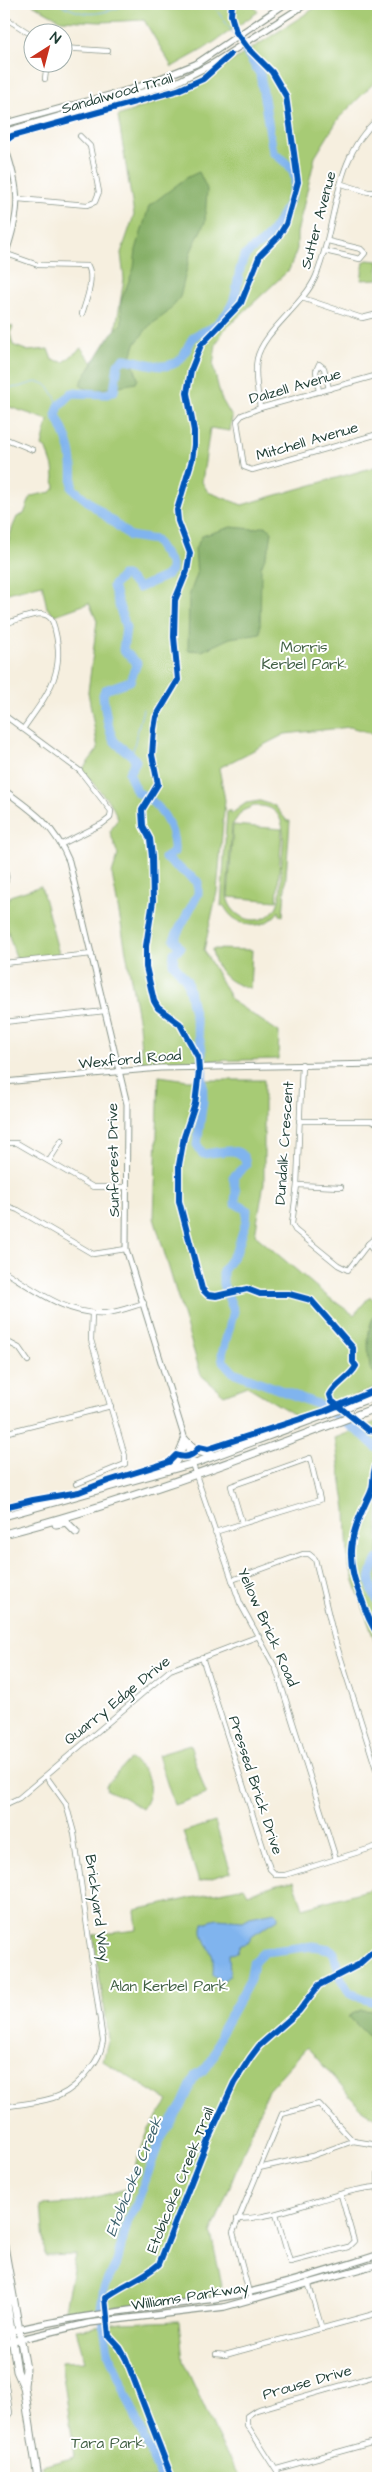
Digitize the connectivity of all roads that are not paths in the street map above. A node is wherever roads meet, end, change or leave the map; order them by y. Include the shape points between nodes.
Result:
1 (285, 4) edge
2 (306, 4) edge
3 (4, 21) edge
4 (22, 29) edge
5 (72, 49) edge
6 (108, 51) dead end
7 (46, 72) edge
8 (45, 79) dead end
9 (378, 119) edge
10 (4, 124) edge
11 (4, 132) edge
12 (80, 136) dead end
13 (4, 144) edge
14 (342, 184) junction
15 (378, 192) edge
16 (18, 199) junction
17 (328, 241) junction
18 (326, 251) junction
19 (4, 255) edge
20 (302, 298) junction
21 (82, 314) dead end
22 (378, 314) edge
23 (378, 375) edge
24 (329, 389) junction
25 (319, 392) junction
26 (260, 408) junction
27 (378, 434) edge
28 (4, 438) edge
29 (33, 450) dead end
30 (244, 467) joint
31 (4, 624) edge
32 (4, 715) edge
33 (23, 729) junction
34 (4, 790) edge
35 (62, 844) junction
36 (4, 868) edge
37 (4, 885) edge
38 (92, 954) junction
39 (4, 964) edge
40 (105, 1011) junction
41 (4, 1022) edge
42 (302, 1064) junction
43 (378, 1064) edge
44 (118, 1072) junction
45 (4, 1082) edge
46 (299, 1121) junction
47 (378, 1123) edge
48 (62, 1140) dead end
49 (4, 1143) edge
50 (49, 1161) junction
51 (297, 1185) junction
52 (126, 1187) junction
53 (341, 1187) dead end
54 (4, 1205) edge
55 (378, 1235) edge
56 (368, 1244) junction
57 (126, 1249) junction
58 (378, 1257) edge
59 (4, 1271) edge
60 (144, 1303) junction
61 (92, 1313) junction
62 (4, 1340) edge
63 (28, 1361) dead end
64 (378, 1395) edge
65 (111, 1406) junction
66 (378, 1407) edge
67 (4, 1433) edge
68 (185, 1440) junction
69 (218, 1455) junction
70 (192, 1463) junction
71 (167, 1470) junction
72 (196, 1475) junction
73 (76, 1484) dead end
74 (96, 1508) junction
75 (4, 1516) edge
76 (46, 1523) junction
77 (242, 1523) junction
78 (215, 1532) junction
79 (4, 1534) edge
80 (232, 1580) junction
81 (259, 1636) junction
82 (202, 1656) junction
83 (378, 1775) edge
84 (46, 1776) junction
85 (4, 1805) edge
86 (378, 1846) edge
87 (336, 1859) junction
88 (4, 2107) edge
89 (353, 2142) junction
90 (259, 2168) junction
91 (377, 2187) edge
92 (341, 2195) junction
93 (378, 2210) edge
94 (276, 2214) junction
95 (237, 2219) junction
96 (4, 2246) edge
97 (378, 2255) edge
98 (378, 2264) edge
99 (306, 2276) junction
100 (309, 2284) junction
101 (250, 2291) junction
102 (11, 2298) junction
103 (251, 2300) junction
104 (378, 2313) edge
105 (20, 2329) junction
106 (322, 2329) junction
107 (7, 2332) edge
108 (21, 2338) junction
109 (12, 2340) junction
110 (4, 2343) edge
111 (216, 2354) dead end
112 (4, 2372) edge
113 (378, 2375) edge
114 (24, 2387) junction
115 (4, 2422) edge
116 (378, 2440) edge
117 (277, 2469) junction
118 (38, 2478) edge
119 (281, 2478) edge

1 - 10 main road via 196,64 160,79
2 - 11 main road via 200,71 160,89
3 - 4 street
5 - 6 street
7 - 8 street
9 - 14 street, Sutter Avenue via 354,145
12 - 16 street via 90,146 99,192 95,202
13 - 16 street
14 - 15 street
14 - 17 street, Sutter Avenue
16 - 19 street via 18,215
17 - 18 street, Sutter Avenue
17 - 18 street via 361,249 365,253 360,258
18 - 20 street, Sutter Avenue via 316,278
19 - 21 street via 38,264 88,266 88,297
20 - 22 street via 362,318
20 - 26 street, Sutter Avenue via 270,335 257,358
23 - 24 street, Dalzell Avenue
24 - 25 street, Dalzell Avenue
24 - 25 street via 324,368 319,364 316,371
25 - 26 street, Dalzell Avenue
26 - 30 street, Dalzell Avenue via 242,415 237,421
27 - 30 street, Mitchell Avenue via 258,469
28 - 29 street
31 - 33 street via 40,614 49,616 53,620 60,649 51,688
32 - 33 street
33 - 35 street via 80,771 111,812 110,818 102,824
34 - 35 street, Sunforest Drive via 49,825
35 - 38 street, Sunforest Drive
36 - 37 street via 7,873
38 - 39 street
38 - 40 street, Sunforest Drive
40 - 41 street
40 - 44 street, Sunforest Drive
42 - 43 street, Wexford Road
42 - 44 street, Wexford Road
42 - 46 street, Dundalk Crescent
44 - 45 street, Wexford Road
44 - 52 street, Sunforest Drive via 128,1117
46 - 47 street
46 - 51 street, Dundalk Crescent
48 - 50 street
49 - 50 street via 18,1144
50 - 52 street via 93,1186
51 - 53 street
51 - 56 street, Dundalk Crescent via 291,1219 295,1230 348,1270
52 - 57 street, Sunforest Drive
54 - 57 street via 93,1254
55 - 56 street, Dundalk Crescent
56 - 58 street
57 - 60 street, Sunforest Drive
59 - 61 street via 62,1306
60 - 61 street via 116,1312
60 - 68 street, Sunforest Drive
61 - 65 street via 91,1340
62 - 63 street via 19,1348
64 - 69 main road
65 - 67 street
65 - 73 street via 125,1464
66 - 72 main road
68 - 69 main road via 200,1452
68 - 70 street, Sunforest Drive
68 - 71 main road via 176,1461
69 - 70 main road
70 - 71 main road
70 - 72 street, Yellow Brick Road
71 - 75 main road
72 - 74 main road
72 - 78 street, Yellow Brick Road
74 - 76 main road
74 - 76 main road via 80,1516 76,1532 66,1522
76 - 79 main road
77 - 77 street via 320,1500 310,1458 231,1486
77 - 78 street
78 - 80 street, Yellow Brick Road
80 - 81 street, Yellow Brick Road via 240,1603
80 - 83 street via 303,1554 314,1559 334,1637
81 - 82 street, Quarry Edge Drive
81 - 87 street, Yellow Brick Road via 276,1668
82 - 84 street, Quarry Edge Drive via 170,1670
82 - 87 street, Pressed Brick Drive via 270,1869 276,1875 285,1875
84 - 85 street, Quarry Edge Drive via 19,1798
84 - 88 street, Brickyard Way via 60,1795 72,1823 104,2041 97,2060 72,2091 56,2098
86 - 87 street, Pressed Brick Drive
89 - 90 street via 312,2156
89 - 90 street via 319,2104 282,2114
89 - 91 street via 378,2145
90 - 95 street
91 - 92 street
91 - 93 street
92 - 94 street
92 - 94 street via 354,2241 348,2247 290,2262
94 - 95 street
95 - 101 street via 233,2232
96 - 102 main road
97 - 99 main road, Williams Parkway
98 - 100 main road, Williams Parkway
99 - 100 street
99 - 101 main road, Williams Parkway
100 - 103 main road, Williams Parkway
100 - 106 street
101 - 103 street
101 - 105 main road, Williams Parkway
102 - 105 main road via 16,2303
102 - 107 main road via 7,2304
103 - 108 main road, Williams Parkway via 224,2307 88,2323
104 - 106 street
105 - 107 main road, Williams Parkway
105 - 108 main road
106 - 111 street via 225,2355
107 - 109 main road
108 - 109 main road, Williams Parkway
108 - 114 main road via 26,2369
109 - 110 main road, Williams Parkway
109 - 114 main road via 17,2371
112 - 115 street via 10,2413
113 - 117 street, Prouse Drive via 251,2412 247,2425
114 - 118 main road
116 - 117 street
117 - 119 street

